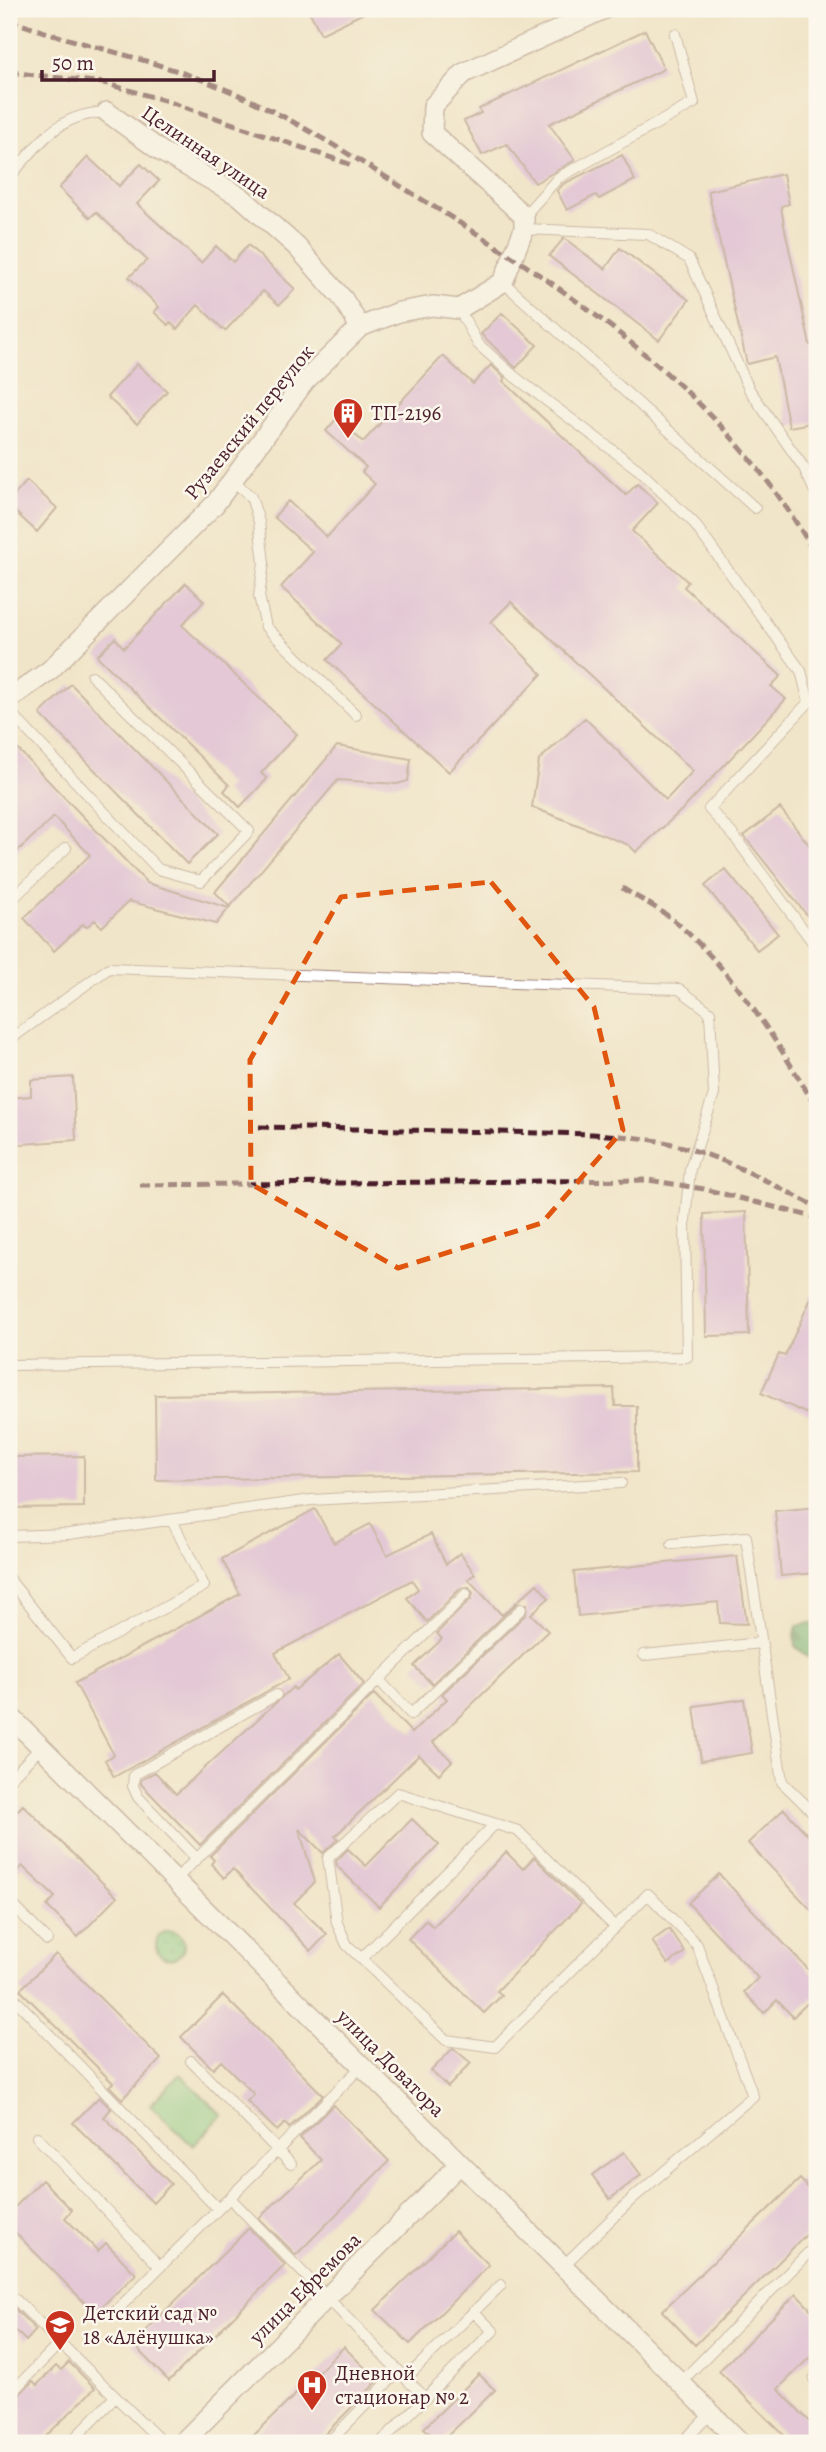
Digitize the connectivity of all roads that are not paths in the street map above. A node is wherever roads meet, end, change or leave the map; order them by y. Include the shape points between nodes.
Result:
1 (604, 9) edge
2 (675, 34) dead end
3 (107, 112) joint
4 (9, 177) edge
5 (524, 222) junction
6 (503, 282) junction
7 (459, 309) junction
8 (360, 327) junction
9 (233, 480) junction
10 (817, 496) edge
11 (755, 508) dead end
12 (92, 676) dead end
13 (9, 699) edge
14 (9, 711) edge
15 (356, 715) dead end
16 (66, 848) dead end
17 (9, 902) edge
18 (817, 948) edge
19 (9, 1040) edge
20 (9, 1365) edge
21 (621, 1483) dead end
22 (172, 1520) junction
23 (9, 1536) edge
24 (672, 1544) dead end
25 (9, 1579) edge
26 (466, 1594) dead end
27 (521, 1609) dead end
28 (761, 1643) junction
29 (644, 1655) dead end
30 (379, 1680) junction
31 (276, 1695) dead end
32 (9, 1715) edge
33 (41, 1747) junction
34 (9, 1780) edge
35 (817, 1816) edge
36 (495, 1824) junction
37 (197, 1859) junction
38 (175, 1880) junction
39 (9, 1901) edge
40 (615, 1927) junction
41 (47, 1940) dead end
42 (361, 1959) junction
43 (9, 1993) edge
44 (191, 2061) dead end
45 (362, 2066) junction
46 (37, 2137) dead end
47 (278, 2150) junction
48 (291, 2164) dead end
49 (460, 2164) junction
50 (230, 2198) junction
51 (218, 2209) junction
52 (817, 2244) edge
53 (563, 2266) junction
54 (160, 2267) junction
55 (501, 2285) dead end
56 (328, 2297) junction
57 (16, 2300) dead end
58 (474, 2312) junction
59 (114, 2313) dead end
60 (60, 2343) junction
61 (403, 2375) junction
62 (680, 2383) junction
63 (9, 2395) edge
64 (115, 2397) junction
65 (425, 2398) junction
66 (710, 2413) junction
67 (70, 2443) edge
68 (163, 2443) edge
69 (182, 2443) edge
70 (328, 2443) edge
71 (380, 2443) edge
72 (682, 2443) edge
73 (741, 2443) edge

1 - 5 street via 464,73 433,106 432,133
2 - 5 lane via 694,103 558,178
3 - 4 lane via 85,113 57,124
3 - 8 street, Целинная улица via 162,152 241,197 298,247 343,299
5 - 6 street
5 - 10 lane via 648,234 689,259 749,390 804,468
6 - 7 street
6 - 11 lane
7 - 8 street, Рузаевский переулок via 433,306 399,312
7 - 18 lane via 478,344 639,470 693,522 801,671 809,702 709,809
8 - 9 street, Рузаевский переулок via 305,381
9 - 13 street, Рузаевский переулок via 215,504 50,670
9 - 15 lane via 251,497 259,522 264,563 258,596 266,627
12 - 14 lane via 249,831 201,881 158,869
16 - 17 lane
19 - 20 lane via 109,968 679,989 710,1012 714,1094 691,1169 687,1207 687,1357
21 - 22 lane via 311,1500
22 - 23 lane via 69,1534
22 - 25 lane via 204,1586 72,1658
24 - 28 lane via 746,1537
26 - 30 lane
27 - 30 lane via 411,1714
28 - 29 lane
28 - 35 lane via 782,1782
30 - 37 lane
31 - 37 lane via 134,1775 138,1797
32 - 33 street, улица Доватора
33 - 34 lane
33 - 38 street, улица Доватора
36 - 40 lane via 518,1831
36 - 42 lane
36 - 42 lane via 398,1793 328,1858 337,1923 347,1945
37 - 38 lane
38 - 45 street, улица Доватора
39 - 41 lane
40 - 42 lane via 495,2047 446,2040
40 - 53 lane via 648,1894 698,1945 753,2096 632,2199
43 - 51 lane
44 - 47 lane
45 - 47 lane
45 - 49 street, улица Доватора
46 - 54 lane
47 - 48 lane
47 - 50 lane
49 - 53 street, улица Доватора
49 - 56 street, улица Ефремова
50 - 51 lane
50 - 56 lane
51 - 54 lane
52 - 62 lane
53 - 62 street, улица Доватора
54 - 59 lane
55 - 58 lane
56 - 61 lane
56 - 69 street, улица Ефремова
57 - 60 lane
58 - 61 lane
58 - 65 lane via 493,2331
60 - 63 lane
60 - 64 lane
61 - 65 lane
61 - 70 lane
62 - 66 street, улица Доватора
64 - 67 lane
64 - 68 lane
65 - 71 lane
66 - 72 lane
66 - 73 street, улица Доватора

